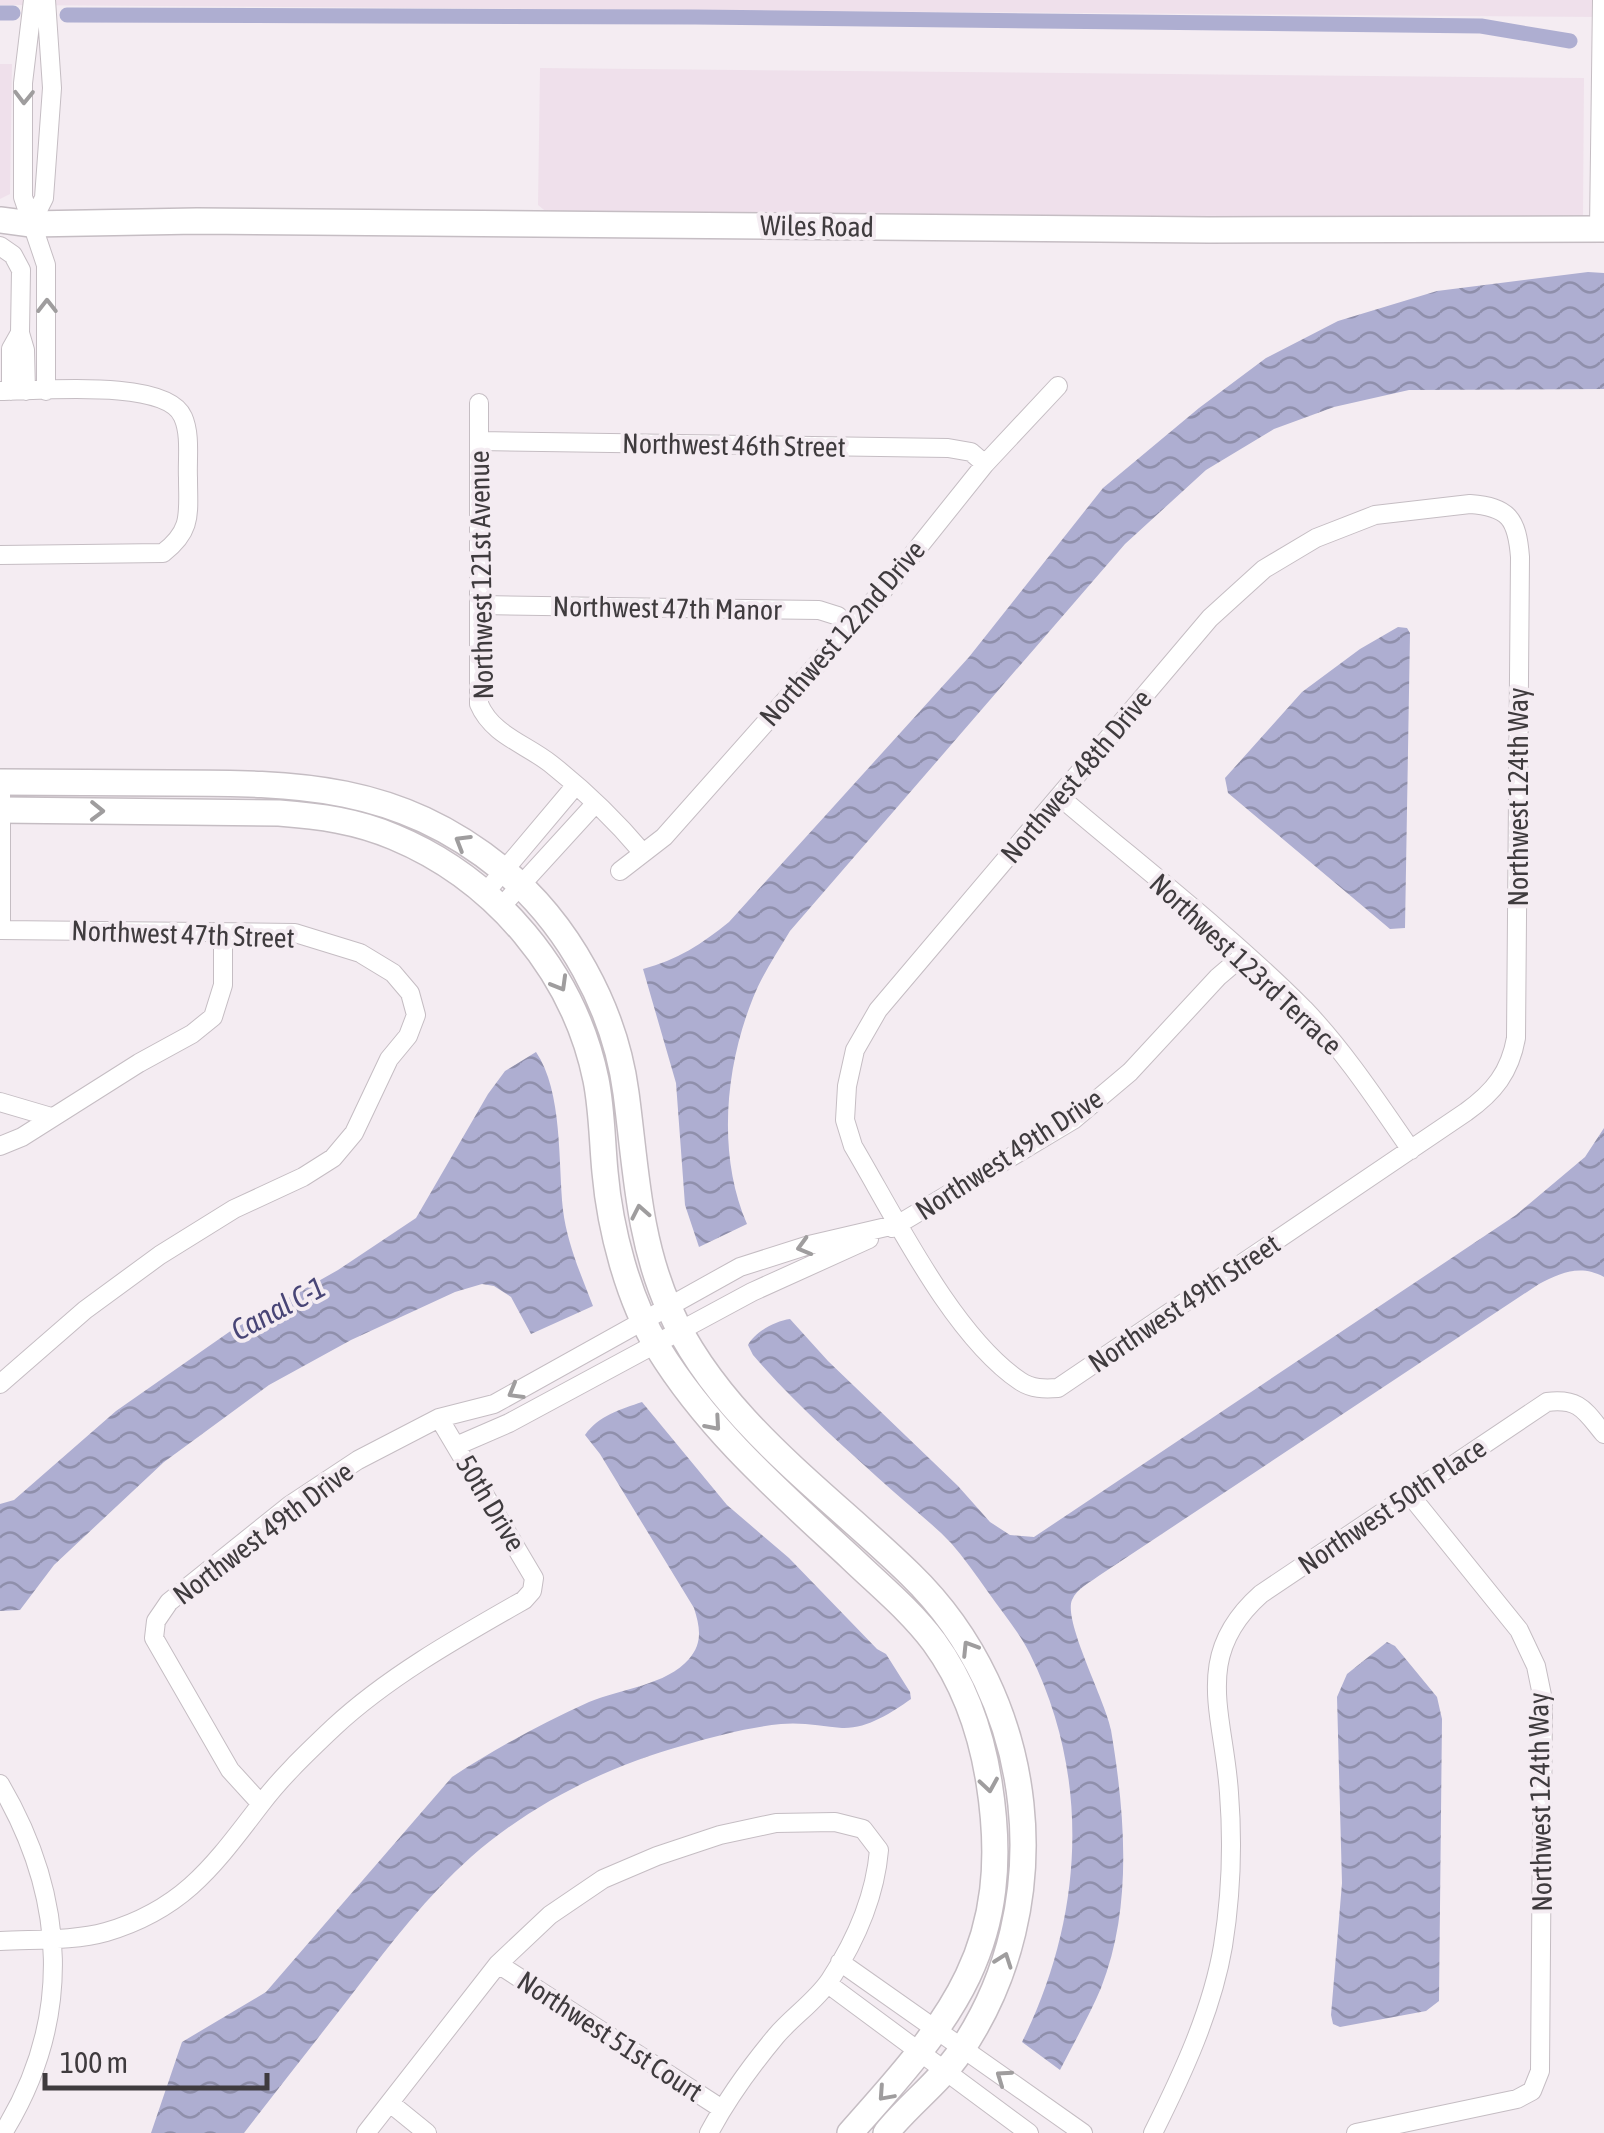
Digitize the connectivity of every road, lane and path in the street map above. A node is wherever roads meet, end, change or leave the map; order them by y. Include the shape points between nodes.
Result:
1 (33, 0) edge
2 (46, 0) edge
3 (1602, 0) edge
4 (0, 220) edge
5 (31, 224) junction
6 (0, 229) edge
7 (1601, 229) edge
8 (0, 246) edge
9 (20, 334) junction
10 (26, 359) junction
11 (46, 359) junction
12 (1058, 386) dead end
13 (12, 391) edge
14 (46, 391) junction
15 (478, 403) dead end
16 (478, 442) junction
17 (984, 464) junction
18 (1508, 516) joint
19 (0, 555) edge
20 (480, 605) junction
21 (848, 626) junction
22 (0, 782) edge
23 (576, 785) junction
24 (1060, 797) junction
25 (595, 804) junction
26 (0, 810) edge
27 (643, 854) junction
28 (620, 871) dead end
29 (512, 879) junction
30 (492, 900) junction
31 (0, 930) edge
32 (223, 932) junction
33 (1245, 954) junction
34 (1503, 1078) joint
35 (0, 1102) edge
36 (52, 1117) junction
37 (0, 1146) edge
38 (1411, 1150) junction
39 (899, 1224) junction
40 (668, 1305) junction
41 (645, 1319) junction
42 (681, 1332) junction
43 (656, 1345) junction
44 (0, 1384) edge
45 (438, 1418) junction
46 (1604, 1434) edge
47 (456, 1446) junction
48 (1410, 1495) junction
49 (0, 1784) edge
50 (261, 1804) junction
51 (54, 1937) junction
52 (0, 1941) edge
53 (840, 1962) junction
54 (498, 1964) junction
55 (828, 1984) junction
56 (938, 2031) junction
57 (963, 2048) junction
58 (920, 2054) junction
59 (944, 2073) junction
60 (390, 2103) junction
61 (1044, 2106) junction
62 (722, 2108) junction
63 (1028, 2132) edge
64 (3, 2133) edge
65 (366, 2133) edge
66 (427, 2133) edge
67 (709, 2133) edge
68 (850, 2133) edge
69 (886, 2133) edge
70 (1083, 2133) edge
71 (1153, 2133) edge
72 (1356, 2133) edge

1 -> 5 street via 24,83 24,197
2 - 5 street via 52,88 44,198
3 - 7 street
4 - 5 street, Wiles Road
5 - 6 street, Wiles Road
5 - 7 street, Wiles Road
11 -> 5 street via 46,265
8 - 9 street via 21,270
9 - 10 street
9 - 13 street via 12,349
10 - 11 street
10 - 13 street
11 - 14 street
12 - 17 street, Northwest 122nd Drive
13 - 14 street
14 - 19 street via 144,392 168,401 183,415 187,437 188,521 180,540 163,553
15 - 16 street, Northwest 121st Avenue
16 - 17 street, Northwest 46th Street via 948,448 972,452
16 - 20 street, Northwest 121st Avenue
17 - 21 street, Northwest 122nd Drive
18 - 24 street, Northwest 48th Drive via 1493,506 1470,504 1375,516 1316,538 1264,569 1210,618
18 - 34 street, Northwest 124th Way via 1518,532 1520,557 1516,1019
20 - 21 street, Northwest 47th Manor via 819,610
20 - 23 street, Northwest 121st Avenue via 478,704 484,717
21 - 27 street, Northwest 122nd Drive
22 - 26 street
29 -> 22 street via 463,842 349,792 278,783
23 - 25 street, Northwest 121st Avenue
23 - 29 street
24 - 33 street, Northwest 123rd Terrace
24 - 39 street, Northwest 48th Drive via 878,1010 855,1050 846,1120 853,1146
25 - 27 street, Northwest 121st Avenue
25 - 29 street
26 -> 30 street via 321,816 394,837 452,868
26 - 31 street
27 - 28 street, Northwest 122nd Drive
29 - 30 street
40 -> 29 street via 639,1214 626,1092 607,1020 579,959
30 -> 41 street via 552,970 590,1054 612,1222
31 - 32 street, Northwest 47th Street
32 - 36 street via 223,985 213,1017
32 - 44 street, Northwest 47th Street via 295,934 360,952 410,992 416,1015 408,1036 334,1158 160,1255
33 - 38 street, Northwest 123rd Terrace via 1348,1059
33 - 39 street, Northwest 49th Drive via 1130,1072 1073,1120
34 - 38 street, Northwest 49th Street
35 - 36 street
36 - 37 street
38 - 39 street, Northwest 49th Street via 1058,1388 1021,1382 966,1330
39 -> 40 street, Northwest 49th Drive via 740,1267
39 - 42 street, Northwest 49th Drive
40 - 41 street, Northwest 49th Drive
40 - 42 street
41 - 43 street
41 -> 45 street, Northwest 49th Drive via 494,1404
42 - 43 street, Northwest 49th Drive
57 -> 42 street via 1014,1931 1022,1879 1022,1796 992,1688 945,1612 758,1433
43 - 47 street, Northwest 49th Drive
43 -> 56 street via 744,1458 934,1643 976,1722 993,1806 993,1891 970,1974
45 - 47 street, 50th Drive
45 - 50 street, Northwest 49th Drive via 290,1505 169,1602 156,1622 154,1638 182,1692 230,1770
46 - 48 street, Northwest 50th Place via 1582,1407 1547,1402
47 - 50 street, 50th Drive via 523,1555 534,1578 532,1591 337,1724
48 - 71 street, Northwest 50th Place via 1261,1594 1228,1630 1215,1686 1232,1835 1222,1949 1188,2061
48 - 72 street, Northwest 124th Way via 1518,1630 1544,1700 1540,2070 1532,2091 1517,2099
49 - 51 street via 32,1848
50 - 51 street via 208,1874 177,1901 102,1933
51 - 52 street
51 - 64 street via 52,2000 38,2064
53 - 54 street via 863,1920 878,1850 863,1829 835,1822 776,1824 657,1856 604,1879 550,1915
53 - 55 street
53 - 56 street
54 - 60 street
54 - 62 street, Northwest 51st Court
55 - 58 street
55 - 62 street via 776,2036
56 - 57 street
56 - 58 street
57 - 59 street
61 -> 57 street
58 - 59 street
58 -> 68 street
59 - 63 street
59 - 69 street
60 - 65 street
60 - 66 street
61 - 63 street
61 - 70 street
62 - 67 street

